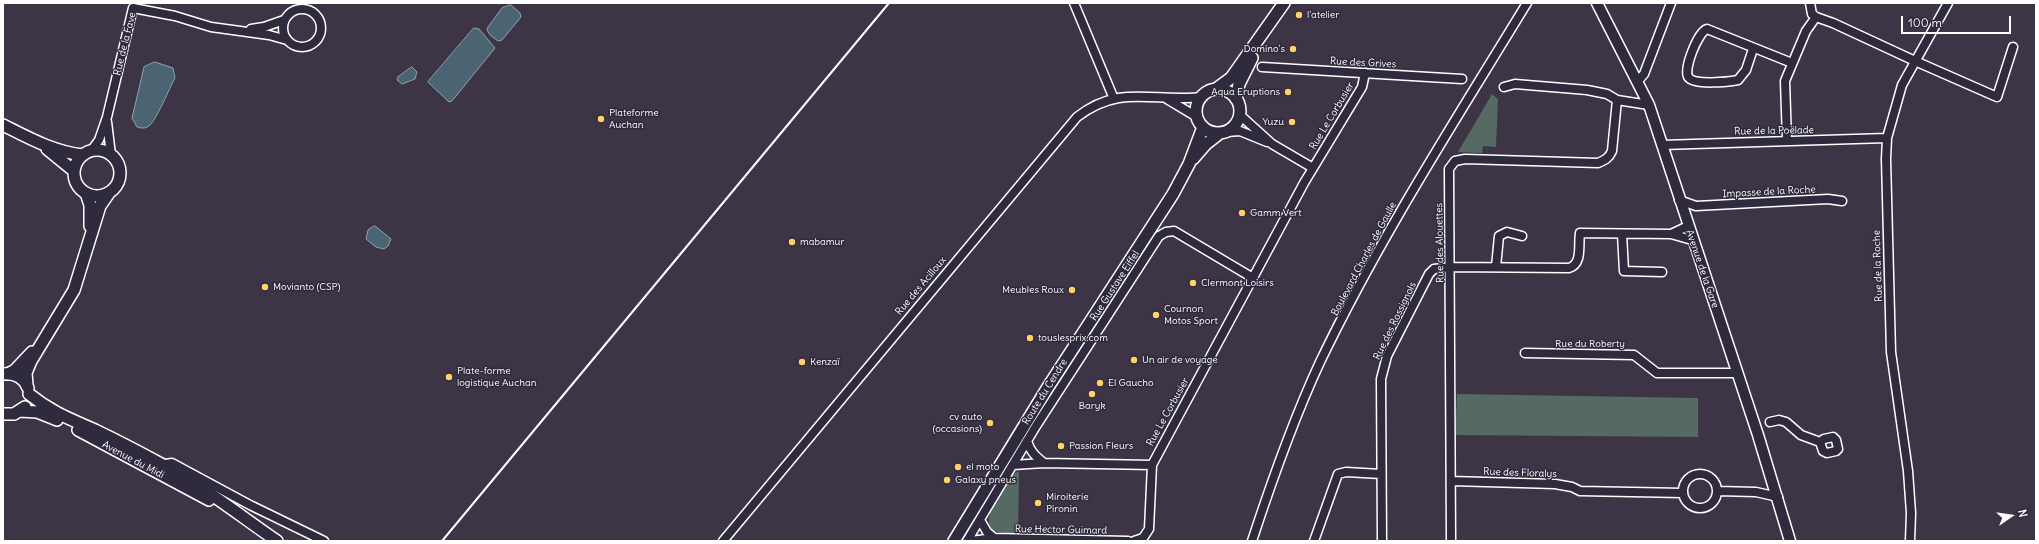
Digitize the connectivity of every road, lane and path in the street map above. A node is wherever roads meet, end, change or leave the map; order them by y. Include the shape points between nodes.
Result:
1 (1074, 3) edge
2 (1284, 3) edge
3 (1527, 3) edge
4 (1597, 3) edge
5 (1671, 3) edge
6 (1810, 3) edge
7 (1948, 3) edge
8 (134, 6) edge
9 (1816, 17) junction
10 (284, 20) junction
11 (242, 30) junction
12 (1265, 30) junction
13 (287, 40) junction
14 (2013, 47) dead end
15 (1754, 49) junction
16 (1915, 61) junction
17 (1792, 63) junction
18 (1262, 67) dead end
19 (1365, 73) junction
20 (1462, 79) dead end
21 (1637, 82) junction
22 (1504, 86) dead end
23 (1216, 90) junction
24 (1202, 97) junction
25 (1114, 98) junction
26 (1164, 98) junction
27 (1236, 99) junction
28 (1617, 100) junction
29 (1649, 105) junction
30 (1240, 115) junction
31 (107, 117) junction
32 (1197, 117) junction
33 (3, 125) edge
34 (1203, 127) junction
35 (1223, 133) junction
36 (1887, 138) junction
37 (1786, 141) junction
38 (40, 144) junction
39 (1272, 144) junction
40 (1662, 145) junction
41 (87, 153) junction
42 (111, 155) junction
43 (1189, 164) junction
44 (1313, 168) junction
45 (74, 172) junction
46 (86, 193) junction
47 (108, 194) junction
48 (1680, 200) junction
49 (1842, 201) dead end
50 (1696, 206) junction
51 (1686, 222) junction
52 (1622, 234) junction
53 (1671, 234) junction
54 (1522, 236) dead end
55 (90, 240) junction
56 (1692, 240) junction
57 (1451, 267) junction
58 (1496, 267) junction
59 (1662, 272) dead end
60 (1253, 278) junction
61 (46, 334) junction
62 (1525, 353) dead end
63 (1733, 362) junction
64 (1737, 373) junction
65 (6, 374) edge
66 (1720, 374) junction
67 (28, 390) junction
68 (20, 411) junction
69 (3, 414) edge
70 (1770, 422) dead end
71 (1027, 441) junction
72 (1820, 442) dead end
73 (102, 443) junction
74 (1044, 463) junction
75 (163, 465) junction
76 (1013, 465) junction
77 (1152, 466) junction
78 (1381, 474) junction
79 (1451, 481) junction
80 (1773, 483) junction
81 (1717, 491) junction
82 (1756, 492) junction
83 (1683, 493) junction
84 (1778, 498) junction
85 (243, 518) junction
86 (980, 520) junction
87 (994, 538) junction
88 (277, 541) edge
89 (324, 541) edge
90 (723, 541) edge
91 (954, 541) edge
92 (967, 541) edge
93 (971, 541) edge
94 (1128, 541) edge
95 (1134, 541) edge
96 (1252, 541) edge
97 (1314, 541) edge
98 (1382, 541) edge
99 (1451, 541) edge
100 (1790, 541) edge
101 (1910, 541) edge

1 - 25 street
2 - 12 main road
3 - 96 street, Boulevard Charles de Gaulle via 1414,186 1331,340 1292,428
4 - 21 street, Avenue de la Gare
5 - 21 street via 1644,74
6 - 9 street via 1812,14
7 - 16 street, Rue de la Roche
8 - 11 street, Rue de la Fave via 210,27
8 - 31 street, Rue de la Fave
9 - 16 street
9 - 17 street via 1806,31
10 - 11 street, Rue de la Fave via 264,27
10 - 13 street via 282,27
10 - 13 street via 292,11 305,8 316,15 321,26 318,38 308,46 298,47
11 - 13 street, Rue de la Fave
12 - 23 main road via 1231,78
12 - 27 main road via 1239,84
14 - 16 street via 1997,97
15 - 15 street via 1712,30 1702,30 1686,68 1687,76 1698,82 1738,80 1746,70
15 - 17 street
16 - 36 street, Rue de la Roche via 1902,85
17 - 37 street via 1785,81
18 - 19 street, Rue des Grives
19 - 20 street, Rue des Grives
19 - 44 street, Rue Le Corbusier via 1359,92
21 - 29 street, Avenue de la Gare
22 - 28 street via 1516,84 1587,90 1607,94
23 - 24 main road
23 - 27 main road via 1227,91
24 - 26 street, Rue des Acilloux
24 - 32 main road via 1197,108
25 - 26 street, Rue des Acilloux via 1140,95
25 - 90 street, Rue des Acilloux via 1088,109 1068,126
26 - 32 street, Rue des Acilloux
27 - 30 main road via 1240,106
28 - 29 street
28 - 57 street, Rue des Alouettes via 1612,151 1605,160 1598,162 1465,159 1451,164 1448,176
29 - 40 street, Avenue de la Gare
30 - 35 main road via 1235,125
30 - 39 street
31 - 41 street, Rue de la Fave via 99,140
31 - 42 street, Rue de la Fave
32 - 34 main road
33 - 38 main road
34 - 35 main road via 1212,132
34 - 43 main road, Route du Cendre
35 - 39 street via 1240,131
35 - 43 main road, Route du Cendre via 1206,144
36 - 37 street, Rue de la Poëlade
36 - 101 street, Rue de la Roche via 1891,352 1908,471
37 - 40 street, Rue de la Poëlade
38 - 41 main road via 71,154
38 - 45 main road
39 - 44 street
40 - 48 street, Avenue de la Gare
41 - 42 main road via 105,151
41 - 45 main road via 78,160
42 - 47 main road via 116,160 120,174 115,188
43 - 91 main road, Route du Cendre via 1173,194 1044,393
44 - 60 street, Rue Le Corbusier
45 - 46 main road via 77,184
46 - 47 main road via 93,196
46 - 55 main road via 90,205
47 - 55 main road via 100,206
48 - 50 street, Impasse de la Roche
48 - 51 street, Avenue de la Gare
49 - 50 street, Impasse de la Roche via 1828,199
50 - 51 street
51 - 53 street
51 - 56 street, Avenue de la Gare
52 - 53 street
52 - 58 street, Rue des Rossignols via 1580,232 1578,260 1568,268
52 - 59 street via 1624,270
53 - 56 street
54 - 58 street via 1507,232 1499,236
55 - 61 main road via 74,290
56 - 63 street, Avenue de la Gare
57 - 58 street, Rue des Rossignols
57 - 78 street, Rue des Rossignols via 1434,269 1429,274 1385,362 1381,379
57 - 79 street, Rue des Alouettes
60 - 71 street, Rue Gustave Eiffel via 1174,230 1159,236
60 - 77 street, Rue Le Corbusier
61 - 65 main road via 27,358
61 - 67 main road via 26,373
62 - 66 street, Rue du Roberty via 1634,355 1657,373
63 - 64 street, Avenue de la Gare
63 - 66 street
64 - 66 street, Rue du Roberty
64 - 80 street, Avenue de la Gare
65 - 67 main road, Avenue du Midi via 19,377
67 - 68 main road via 25,407
67 - 75 main road, Avenue du Midi via 41,404 68,420 95,430
68 - 69 main road, Avenue du Midi
68 - 73 main road, Avenue du Midi via 36,412 67,424
70 - 72 street via 1786,422 1802,435
71 - 74 street via 1030,449
71 - 76 street, Rue Gustave Eiffel
73 - 75 street via 120,448 156,466
73 - 85 main road, Avenue du Midi
74 - 76 street
74 - 77 street
75 - 85 main road, Avenue du Midi via 197,484
75 - 89 street via 172,463
76 - 86 street, Rue Gustave Eiffel
77 - 95 street via 1150,529 1143,538
78 - 97 street via 1338,474
78 - 98 street, Rue des Rossignols
79 - 83 street, Rue des Floralys via 1555,484 1572,486 1580,491
79 - 99 street, Rue des Alouettes
80 - 82 street
80 - 84 street, Avenue de la Gare
81 - 82 street
81 - 83 street via 1714,501 1701,509 1687,503
81 - 83 street via 1714,481 1699,474 1689,478
82 - 84 street
84 - 100 street, Avenue de la Gare
85 - 88 main road, Avenue du Midi
86 - 87 street
86 - 92 street, Rue Gustave Eiffel
87 - 93 street, Rue Hector Guimard
87 - 94 street, Rue Hector Guimard

